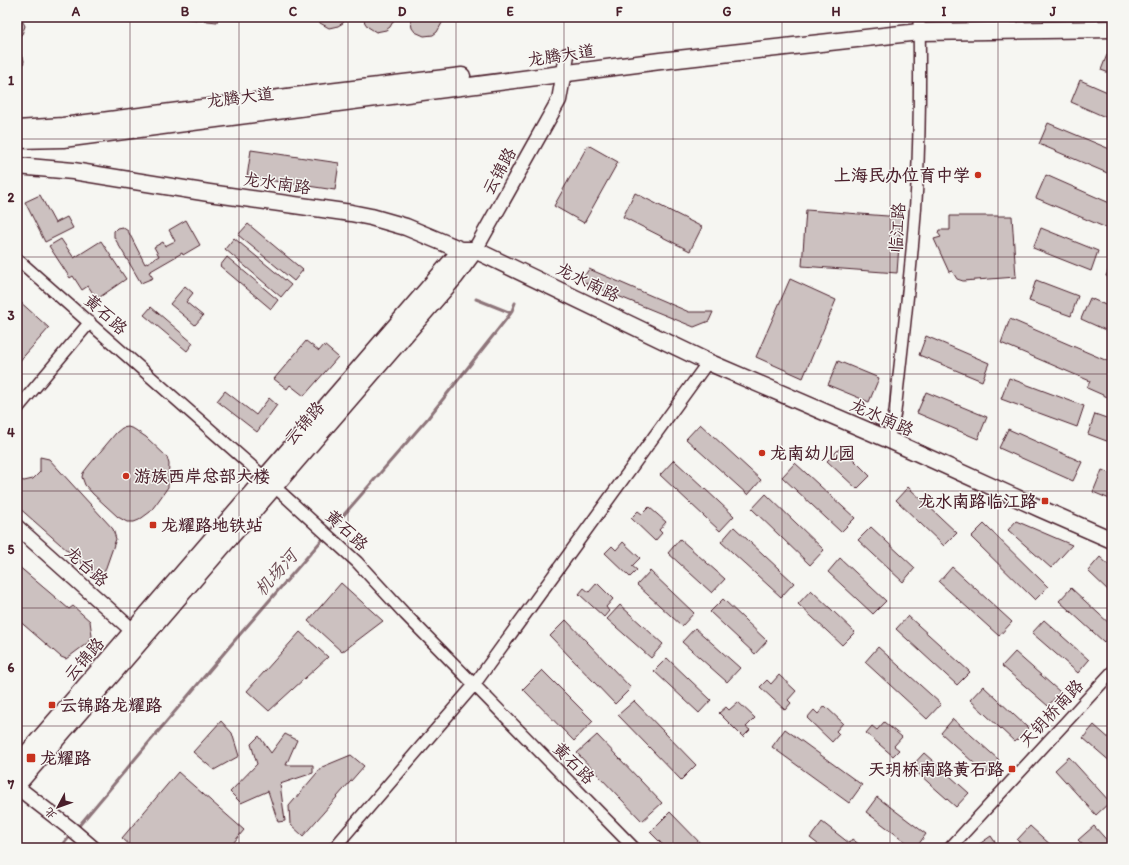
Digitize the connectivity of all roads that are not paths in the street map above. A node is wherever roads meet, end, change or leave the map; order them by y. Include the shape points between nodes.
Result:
1 (1112, 18) edge
2 (919, 24) edge
3 (1112, 29) edge
4 (566, 64) junction
5 (17, 128) edge
6 (17, 140) edge
7 (17, 166) edge
8 (468, 250) junction
9 (17, 259) edge
10 (90, 322) junction
11 (708, 362) junction
12 (17, 409) edge
13 (887, 439) junction
14 (269, 482) junction
15 (17, 527) edge
16 (1112, 540) edge
17 (133, 631) junction
18 (1112, 672) edge
19 (474, 685) junction
20 (17, 765) edge
21 (17, 786) edge
22 (93, 848) edge
23 (334, 848) edge
24 (634, 848) edge
25 (950, 848) edge

1 - 2 main road, 龙腾大道
2 - 3 main road, 龙腾大道
2 - 4 main road, 龙腾大道 via 660,61
2 - 13 street, 临江路 via 917,185 910,277 895,412
4 - 5 main road, 龙腾大道 via 62,126
4 - 6 main road, 龙腾大道 via 63,139
4 - 8 street, 云锦路 via 559,100
7 - 8 main road, 龙水南路 via 73,171 352,213 388,221
8 - 11 main road, 龙水南路
8 - 14 main road, 云锦路
9 - 10 street, 黄石路
10 - 12 street
10 - 14 street, 黄石路
11 - 13 main road, 龙水南路
11 - 19 street
13 - 16 main road, 龙水南路
14 - 17 main road, 云锦路
14 - 19 street, 黄石路 via 357,562
14 - 21 main road, 云锦路
15 - 17 street, 龙台路
17 - 20 main road, 云锦路
18 - 25 street, 天钥桥南路
19 - 23 street
19 - 24 street, 黄石路
21 - 22 street

